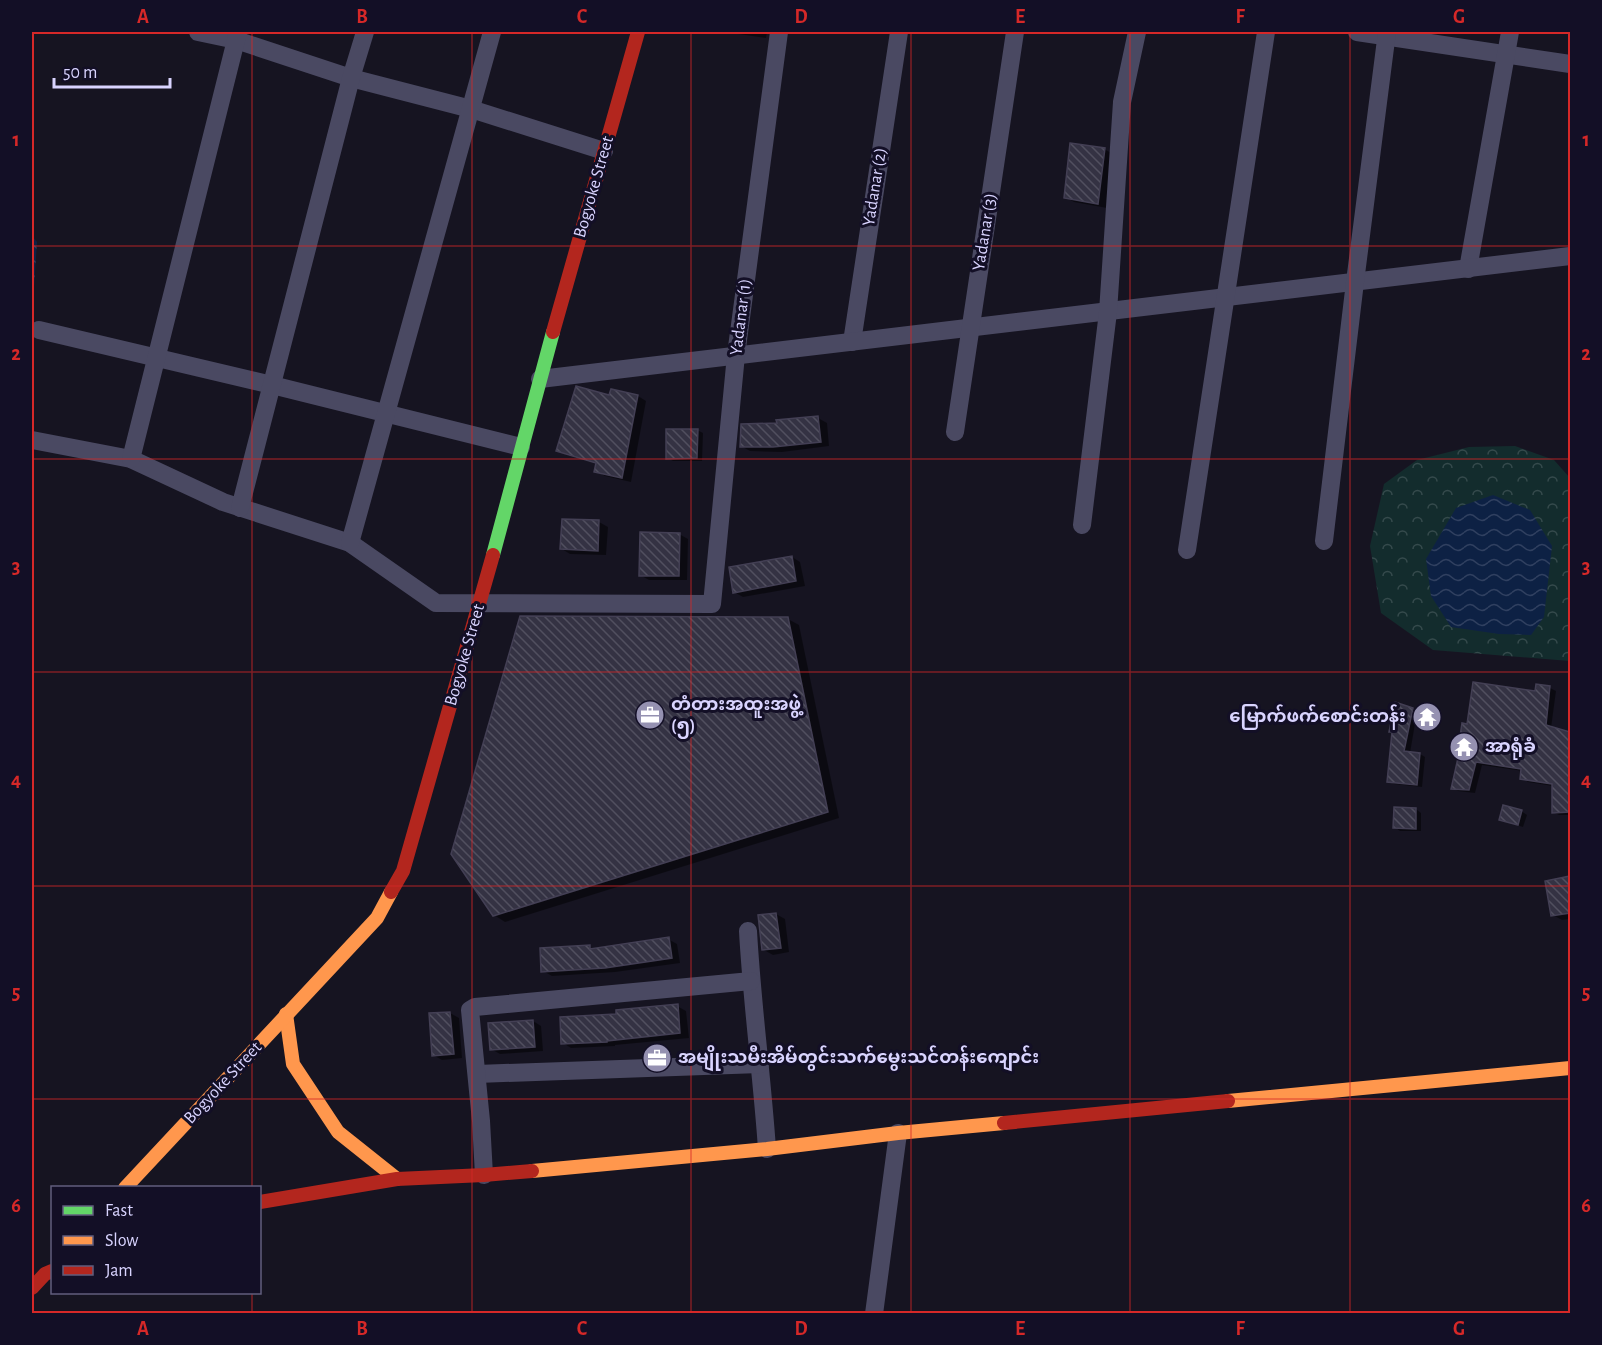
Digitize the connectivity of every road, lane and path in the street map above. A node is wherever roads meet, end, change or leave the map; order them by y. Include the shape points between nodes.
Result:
1 (198, 32) edge
2 (365, 32) edge
3 (492, 32) edge
4 (638, 32) edge
5 (779, 32) edge
6 (899, 32) edge
7 (1016, 32) edge
8 (1137, 32) edge
9 (1266, 32) edge
10 (1357, 32) edge
11 (1510, 32) edge
12 (1387, 34) edge
13 (237, 36) edge
14 (1506, 54) junction
15 (1570, 64) edge
16 (351, 78) junction
17 (471, 109) junction
18 (604, 152) junction
19 (1570, 256) edge
20 (1468, 268) junction
21 (1354, 282) junction
22 (1225, 298) junction
23 (1107, 312) junction
24 (971, 328) junction
25 (39, 330) dead end
26 (852, 342) junction
27 (736, 355) junction
28 (156, 359) junction
29 (540, 380) junction
30 (272, 385) junction
31 (386, 414) junction
32 (955, 432) dead end
33 (32, 440) edge
34 (520, 447) junction
35 (131, 459) junction
36 (240, 508) junction
37 (1082, 525) dead end
38 (1324, 541) dead end
39 (350, 543) junction
40 (1187, 550) dead end
41 (480, 604) junction
42 (748, 931) dead end
43 (751, 981) junction
44 (286, 1014) junction
45 (760, 1064) junction
46 (1570, 1068) edge
47 (477, 1074) junction
48 (898, 1133) junction
49 (767, 1149) junction
50 (484, 1175) junction
51 (397, 1179) junction
52 (127, 1186) edge
53 (261, 1202) edge
54 (50, 1270) edge
55 (32, 1288) edge
56 (874, 1314) edge

1 - 13 street
2 - 16 street
3 - 17 street
4 - 18 main road, Bogyoke Street
5 - 27 street, Yadanar (1)
6 - 26 street, Yadanar (2)
7 - 24 street, Yadanar (3)
8 - 23 street via 1122,102
9 - 22 street
10 - 12 street
11 - 14 street
12 - 14 street
12 - 21 street
13 - 16 street
13 - 28 street
14 - 15 street
14 - 20 street
16 - 17 street
16 - 30 street
17 - 18 street
17 - 31 street
18 - 29 main road, Bogyoke Street
19 - 20 street
20 - 21 street
21 - 22 street
21 - 38 street
22 - 23 street
22 - 40 street
23 - 24 street
23 - 37 street
24 - 26 street
24 - 32 street, Yadanar (3)
25 - 28 street
26 - 27 street
27 - 29 street
27 - 41 street, Yadanar (1) via 712,604
28 - 30 street
28 - 35 street
29 - 34 main road, Bogyoke Street
30 - 31 street
30 - 36 street
31 - 34 street
31 - 39 street
33 - 35 street
34 - 41 main road, Bogyoke Street
35 - 36 street
36 - 39 street
39 - 41 street via 436,603
41 - 44 main road, Bogyoke Street via 403,871 377,918
42 - 43 street
43 - 45 street
43 - 47 street via 475,1007 470,1010
44 - 51 main road via 293,1064 338,1132
44 - 52 main road, Bogyoke Street
45 - 47 street
45 - 49 street
46 - 48 main road
47 - 50 street
48 - 49 main road
48 - 56 street
49 - 50 main road
50 - 51 main road
51 - 53 main road
54 - 55 main road

